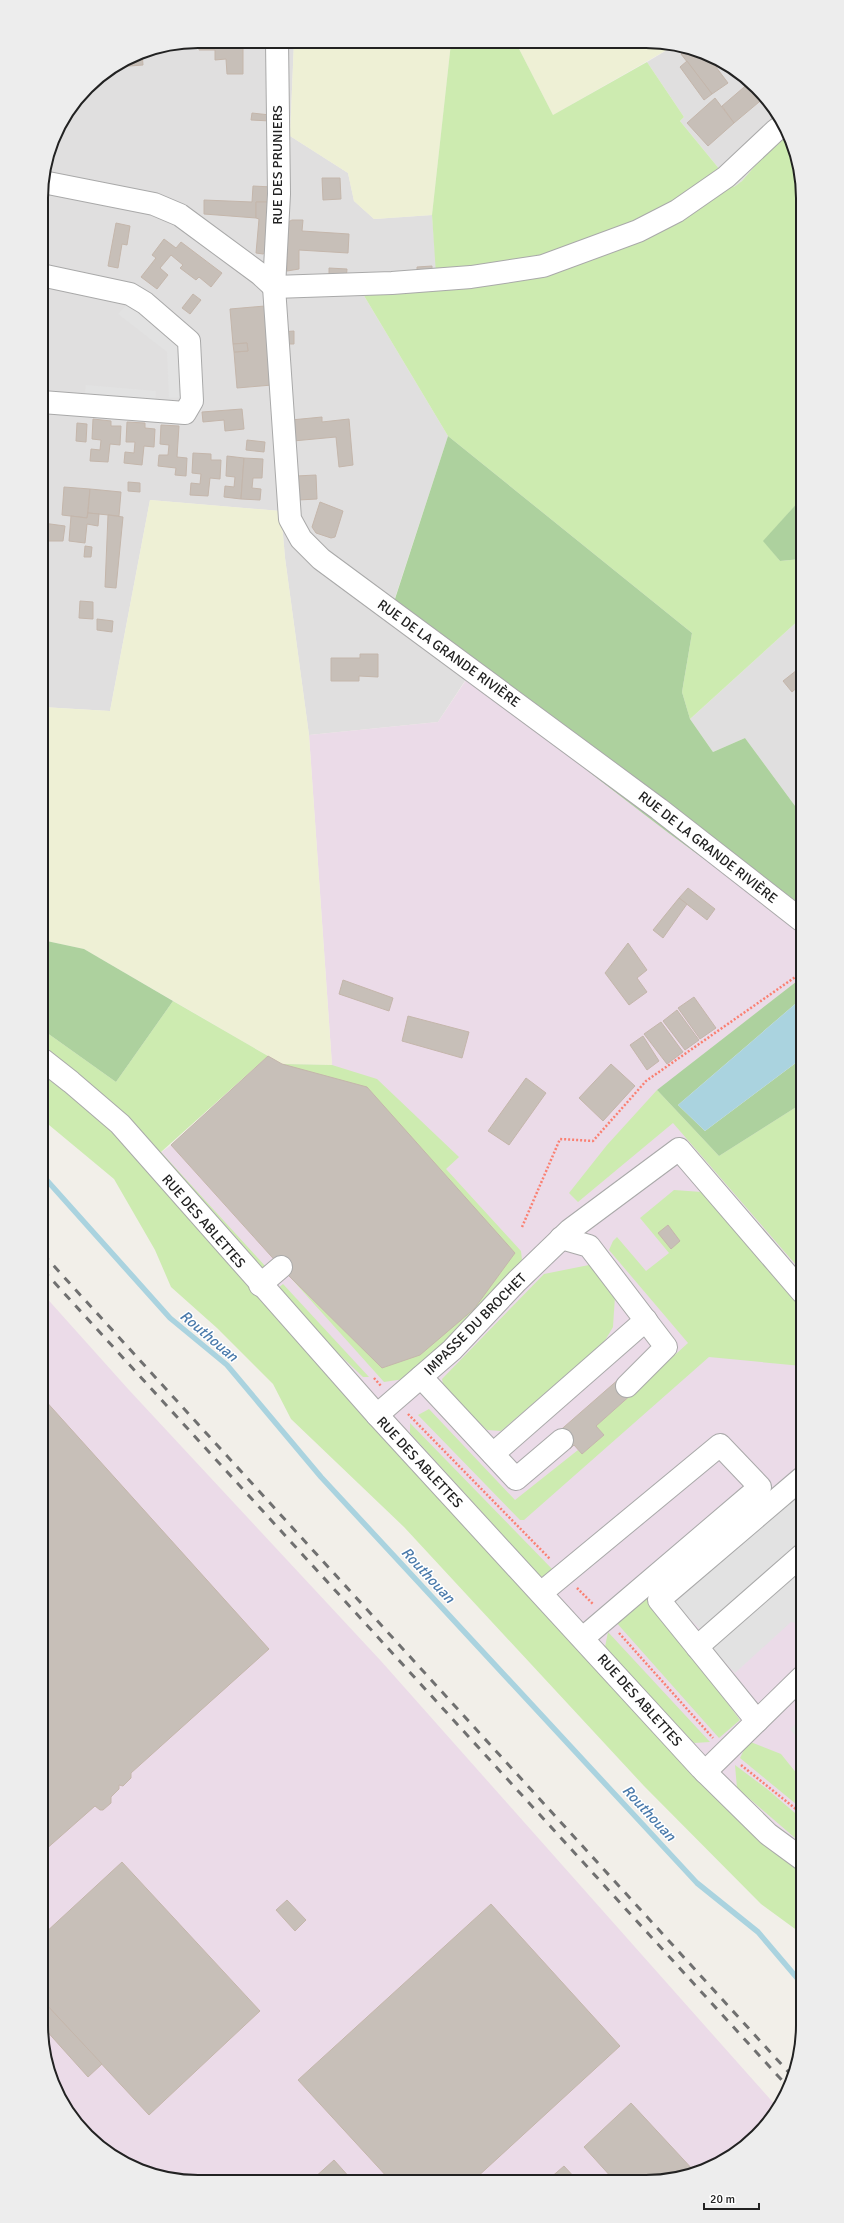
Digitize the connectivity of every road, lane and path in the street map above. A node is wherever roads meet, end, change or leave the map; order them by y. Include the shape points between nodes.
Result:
1 (277, 48) edge
2 (779, 128) edge
3 (48, 183) edge
4 (48, 276) edge
5 (274, 288) junction
6 (48, 402) edge
7 (796, 916) edge
8 (796, 976) edge
9 (48, 1064) edge
10 (522, 1227) dead end
11 (566, 1234) junction
12 (281, 1267) dead end
13 (260, 1285) junction
14 (796, 1285) edge
15 (646, 1320) junction
16 (370, 1374) dead end
17 (421, 1377) junction
18 (627, 1386) dead end
19 (395, 1400) junction
20 (377, 1415) junction
21 (562, 1440) dead end
22 (493, 1454) junction
23 (796, 1483) edge
24 (796, 1560) edge
25 (564, 1574) junction
26 (541, 1593) junction
27 (606, 1618) junction
28 (583, 1638) junction
29 (697, 1647) junction
30 (796, 1683) edge
31 (757, 1721) junction
32 (726, 1752) junction
33 (705, 1772) junction
34 (796, 1809) edge
35 (796, 1855) edge

1 - 5 street, RUE DES PRUNIERS via 279,194
2 - 5 street via 726,177 677,211 638,230 543,266 471,277
3 - 5 street via 154,204 180,215 260,274
4 - 6 street via 130,294 145,303 189,341 192,401 185,413
5 - 7 street, RUE DE LA GRANDE RIVIÈRE via 290,519 301,539 321,559 660,809
8 - 10 path via 646,1081 593,1141 560,1139
9 - 13 street, RUE DES ABLETTES via 120,1124
11 - 14 street, IMPASSE DU BROCHET via 679,1149
11 - 15 street via 589,1246
11 - 17 street, IMPASSE DU BROCHET via 517,1281 452,1350
12 - 13 street
13 - 20 street, RUE DES ABLETTES
15 - 18 street via 666,1347
15 - 22 street
16 - 19 path
17 - 19 street, IMPASSE DU BROCHET
17 - 22 street
19 - 20 street, IMPASSE DU BROCHET
19 - 25 path
20 - 26 street, RUE DES ABLETTES
21 - 22 street via 516,1479
23 - 29 street via 659,1600
24 - 29 street
25 - 26 street
25 - 27 path
25 - 27 street via 720,1445 760,1487
26 - 28 street, RUE DES ABLETTES
27 - 28 street
27 - 32 path
28 - 33 street, RUE DES ABLETTES
29 - 31 street
30 - 31 street
31 - 32 street
32 - 33 street
32 - 34 path
33 - 35 street, RUE DES ABLETTES via 768,1834

